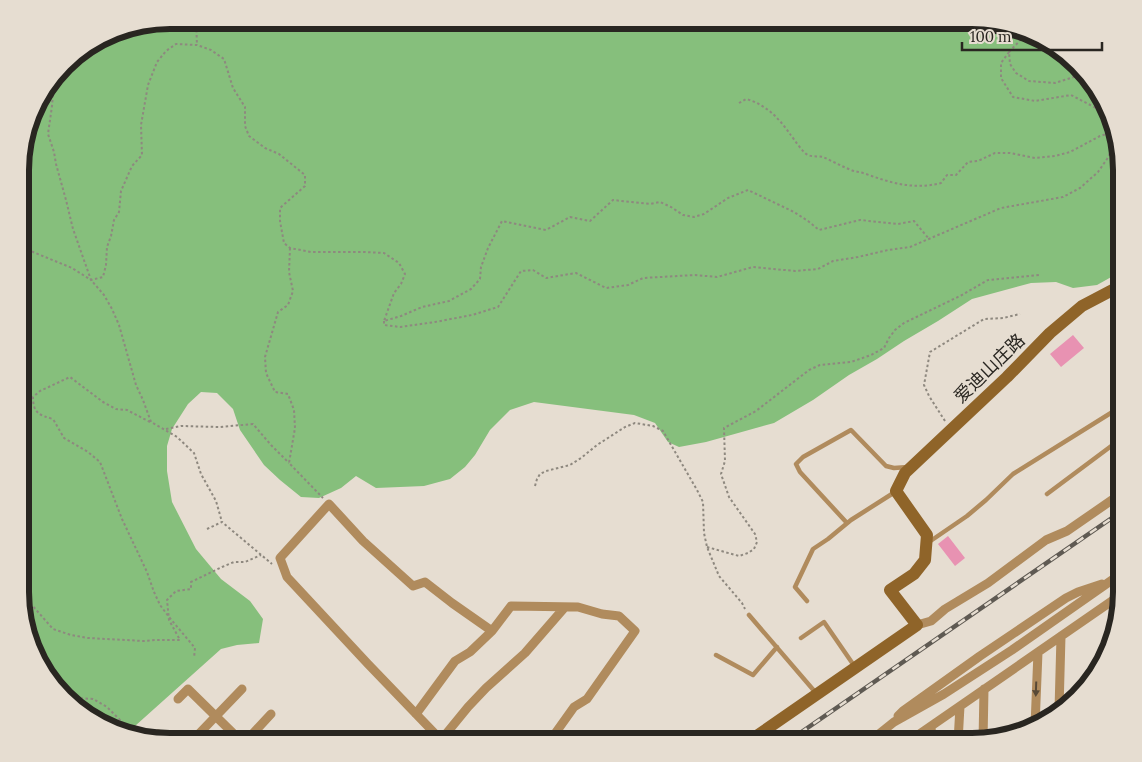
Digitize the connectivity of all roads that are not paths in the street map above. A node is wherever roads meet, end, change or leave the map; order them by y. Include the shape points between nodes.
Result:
1 (1113, 290) edge
2 (1113, 412) edge
3 (1113, 445) edge
4 (912, 466) junction
5 (896, 491) junction
6 (1047, 494) dead end
7 (1113, 499) edge
8 (847, 523) junction
9 (926, 544) junction
10 (1112, 581) joint
11 (1113, 600) edge
12 (808, 601) dead end
13 (565, 607) junction
14 (749, 615) road end
15 (917, 625) junction
16 (492, 631) junction
17 (1062, 636) junction
18 (802, 638) dead end
19 (777, 647) junction
20 (1038, 652) junction
21 (716, 655) dead end
22 (856, 668) junction
23 (242, 690) dead end
24 (984, 690) junction
25 (817, 694) junction
26 (178, 699) dead end
27 (1060, 702) edge
28 (960, 706) junction
29 (271, 714) dead end
30 (416, 714) junction
31 (216, 716) junction
32 (1035, 718) edge
33 (894, 722) junction
34 (931, 726) junction
35 (199, 733) edge
36 (234, 733) edge
37 (253, 733) edge
38 (434, 733) edge
39 (448, 733) edge
40 (555, 733) edge
41 (761, 733) edge
42 (880, 733) edge
43 (921, 733) edge
44 (931, 733) edge
45 (958, 733) edge
46 (983, 733) edge

1 - 4 street, 爱迪山庄路 via 1082,306 1050,333 1008,377
2 - 9 lane via 1013,474 967,516
3 - 6 lane
4 - 5 street, 爱迪山庄路 via 904,473
4 - 8 lane via 886,466 851,430 803,457 796,464 800,472
5 - 8 lane
5 - 9 street via 927,535
7 - 15 street via 1066,531 1046,540 931,621
8 - 12 lane via 813,549 804,565 795,587
9 - 15 street via 925,560 914,574 890,590
10 - 33 street via 944,694
10 - 33 street via 1066,598 903,711
11 - 17 street
13 - 16 street via 511,606
13 - 39 street via 525,654 468,707
13 - 40 street via 619,616 635,631 587,699 574,707
14 - 19 lane
15 - 22 street
16 - 30 street via 455,661
16 - 30 street via 425,582 413,586 362,541 329,504 280,558 287,576
17 - 20 street
17 - 27 street
18 - 22 lane via 824,622
19 - 21 lane via 753,675
19 - 25 lane
20 - 24 street
20 -> 32 street
22 - 25 street
23 - 31 street
24 - 28 street
24 - 46 street
25 - 41 street
26 - 31 street via 188,689
28 - 34 street
28 - 45 street
29 - 37 street
30 - 38 street
31 - 35 street
31 - 36 street
33 - 42 street
34 - 43 street
34 - 44 street

